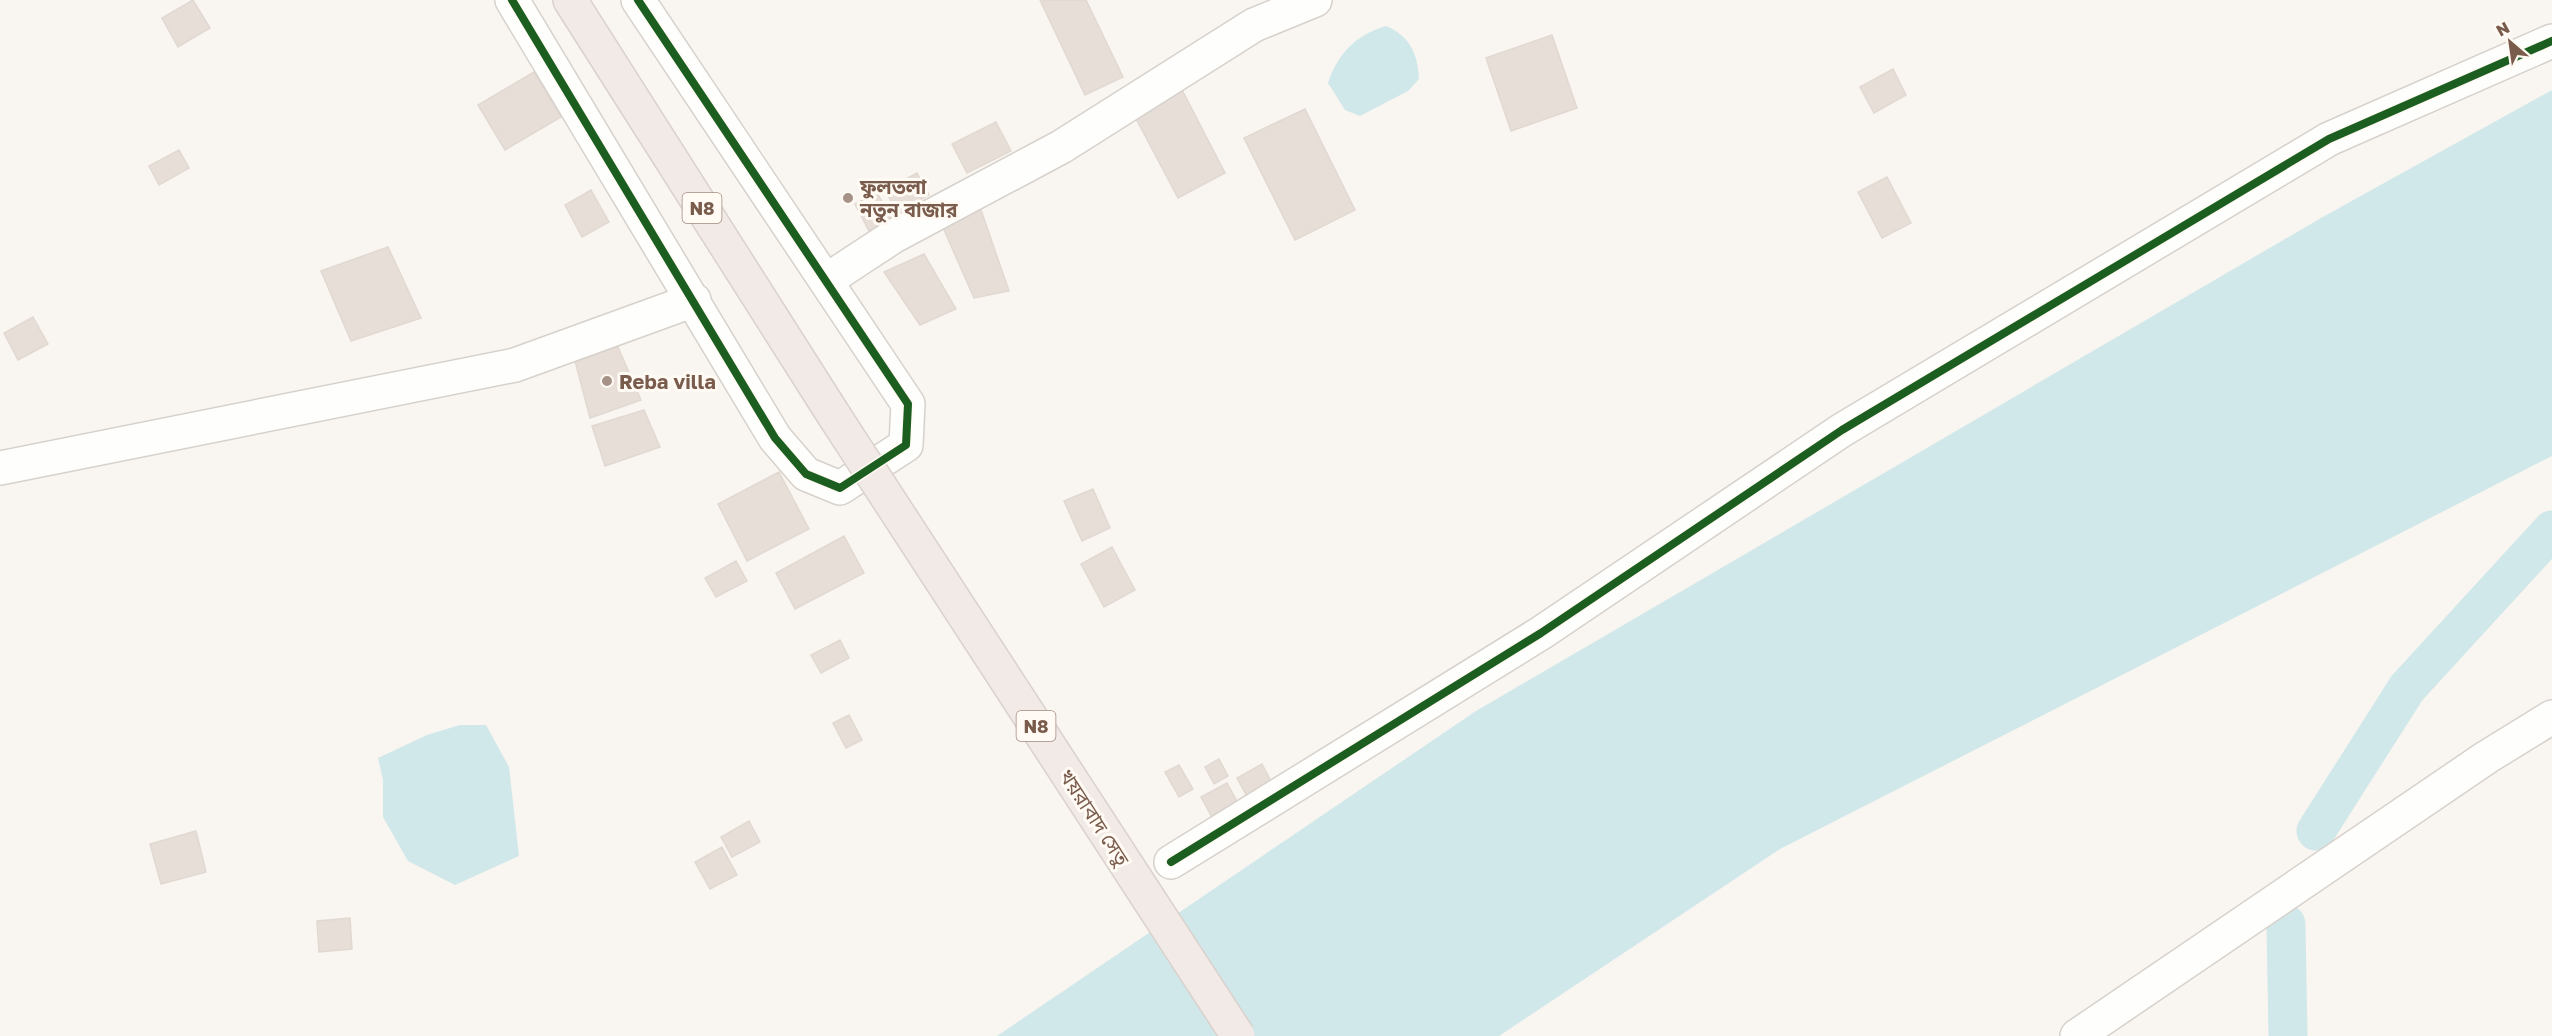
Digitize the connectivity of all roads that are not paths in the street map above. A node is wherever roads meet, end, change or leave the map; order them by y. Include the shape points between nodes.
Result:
1 (512, 0) edge
2 (570, 0) edge
3 (638, 0) edge
4 (1315, 0) edge
5 (2552, 41) edge
6 (827, 280) junction
7 (694, 300) junction
8 (0, 468) edge
9 (2552, 717) edge
10 (1171, 862) dead end
11 (1238, 1036) edge
12 (2077, 1036) edge

1 - 7 street
2 - 11 highway, খয়রাবাদ সেতু / N8, bridge via 835,417
3 - 6 street
4 - 6 street via 1254,25 1061,147 894,236
5 - 10 street via 2329,139 1842,430 1540,633
6 - 7 street via 908,404 906,445 840,488 806,474 775,438
7 - 8 street via 515,365
9 - 12 street via 2487,757

